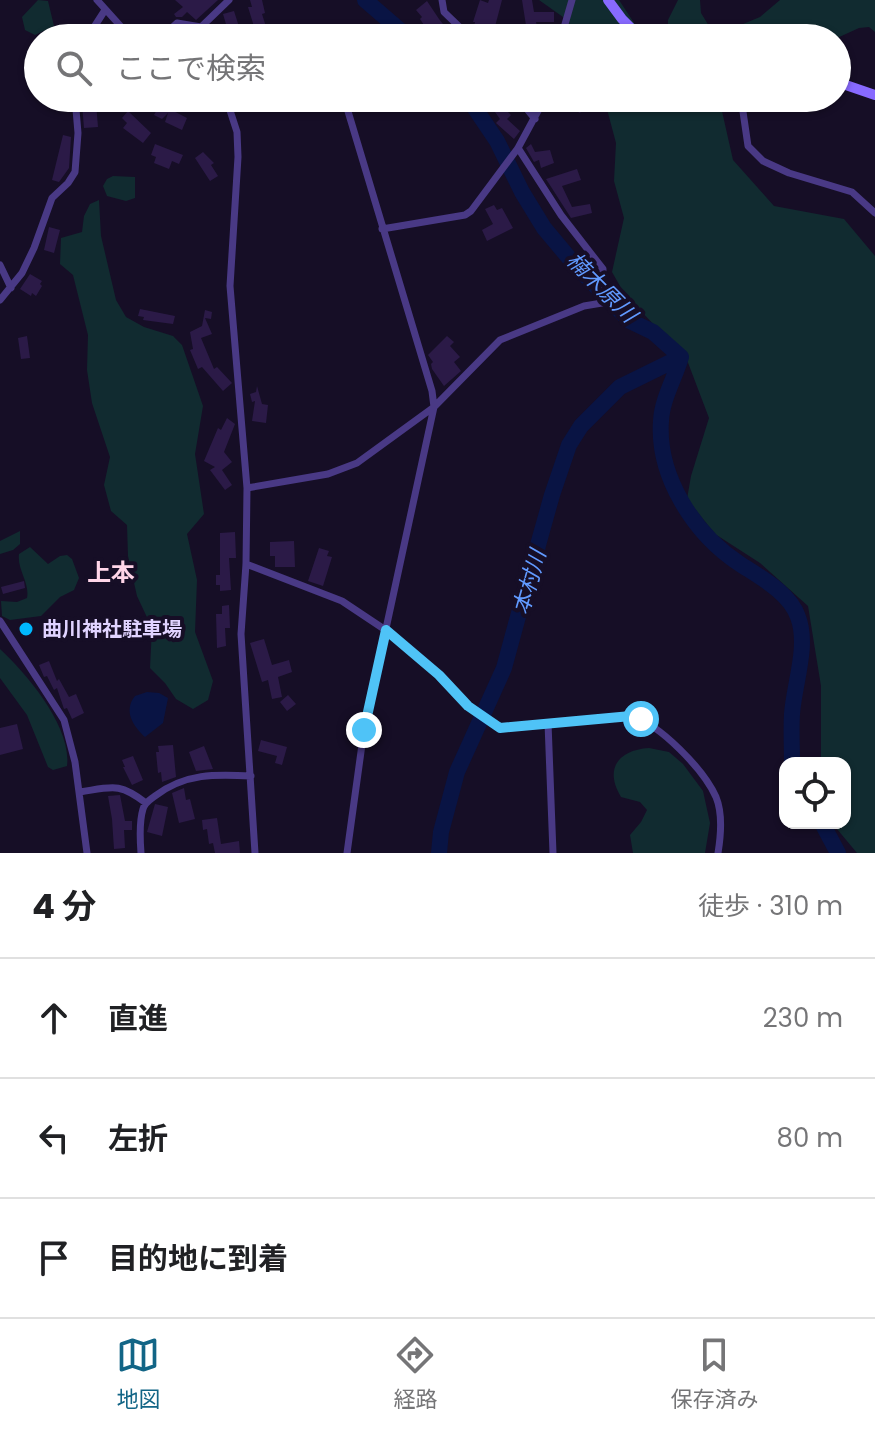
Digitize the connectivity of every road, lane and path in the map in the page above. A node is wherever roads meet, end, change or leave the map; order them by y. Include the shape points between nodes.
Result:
1 (97, 0) edge
2 (229, 0) edge
3 (442, 0) edge
4 (572, 0) edge
5 (608, 0) edge
6 (105, 10) junction
7 (96, 24) edge
8 (120, 24) edge
9 (204, 24) edge
10 (456, 24) edge
11 (565, 24) edge
12 (627, 24) edge
13 (851, 87) edge
14 (875, 95) edge
15 (76, 112) edge
16 (231, 112) edge
17 (348, 112) edge
18 (529, 112) edge
19 (538, 112) edge
20 (743, 112) edge
21 (535, 119) junction
22 (516, 150) junction
23 (875, 213) edge
24 (382, 229) junction
25 (0, 265) edge
26 (11, 288) junction
27 (0, 300) edge
28 (434, 407) junction
29 (247, 488) junction
30 (246, 564) junction
31 (0, 621) edge
32 (386, 630) junction
33 (548, 723) junction
34 (251, 776) junction
35 (80, 792) junction
36 (146, 803) junction
37 (87, 853) edge
38 (141, 853) edge
39 (255, 853) edge
40 (347, 853) edge
41 (553, 853) edge
42 (718, 853) edge

1 - 6 street
2 - 9 street
3 - 10 street via 444,12
4 - 11 street
5 - 12 street
6 - 7 street
6 - 8 street
13 - 14 street
15 - 26 street via 75,172 52,198 34,248
16 - 29 street via 238,157 230,286
17 - 24 street
18 - 21 street
19 - 21 street
20 - 23 street via 748,146 763,161 852,192
21 - 22 street
22 - 24 street via 465,215
22 - 28 street via 603,269 602,303 500,340
24 - 28 street
25 - 26 street
26 - 27 street
28 - 29 street via 357,463 328,474
28 - 32 street
29 - 30 street
30 - 32 street via 342,601
30 - 34 street via 241,634
31 - 35 street via 64,720
32 - 33 street via 468,706 500,728
32 - 40 street via 364,730
33 - 41 street
33 - 42 street via 641,719 683,752 716,797
34 - 36 street via 186,778
34 - 39 street
35 - 36 street via 118,787
35 - 37 street
36 - 38 street

